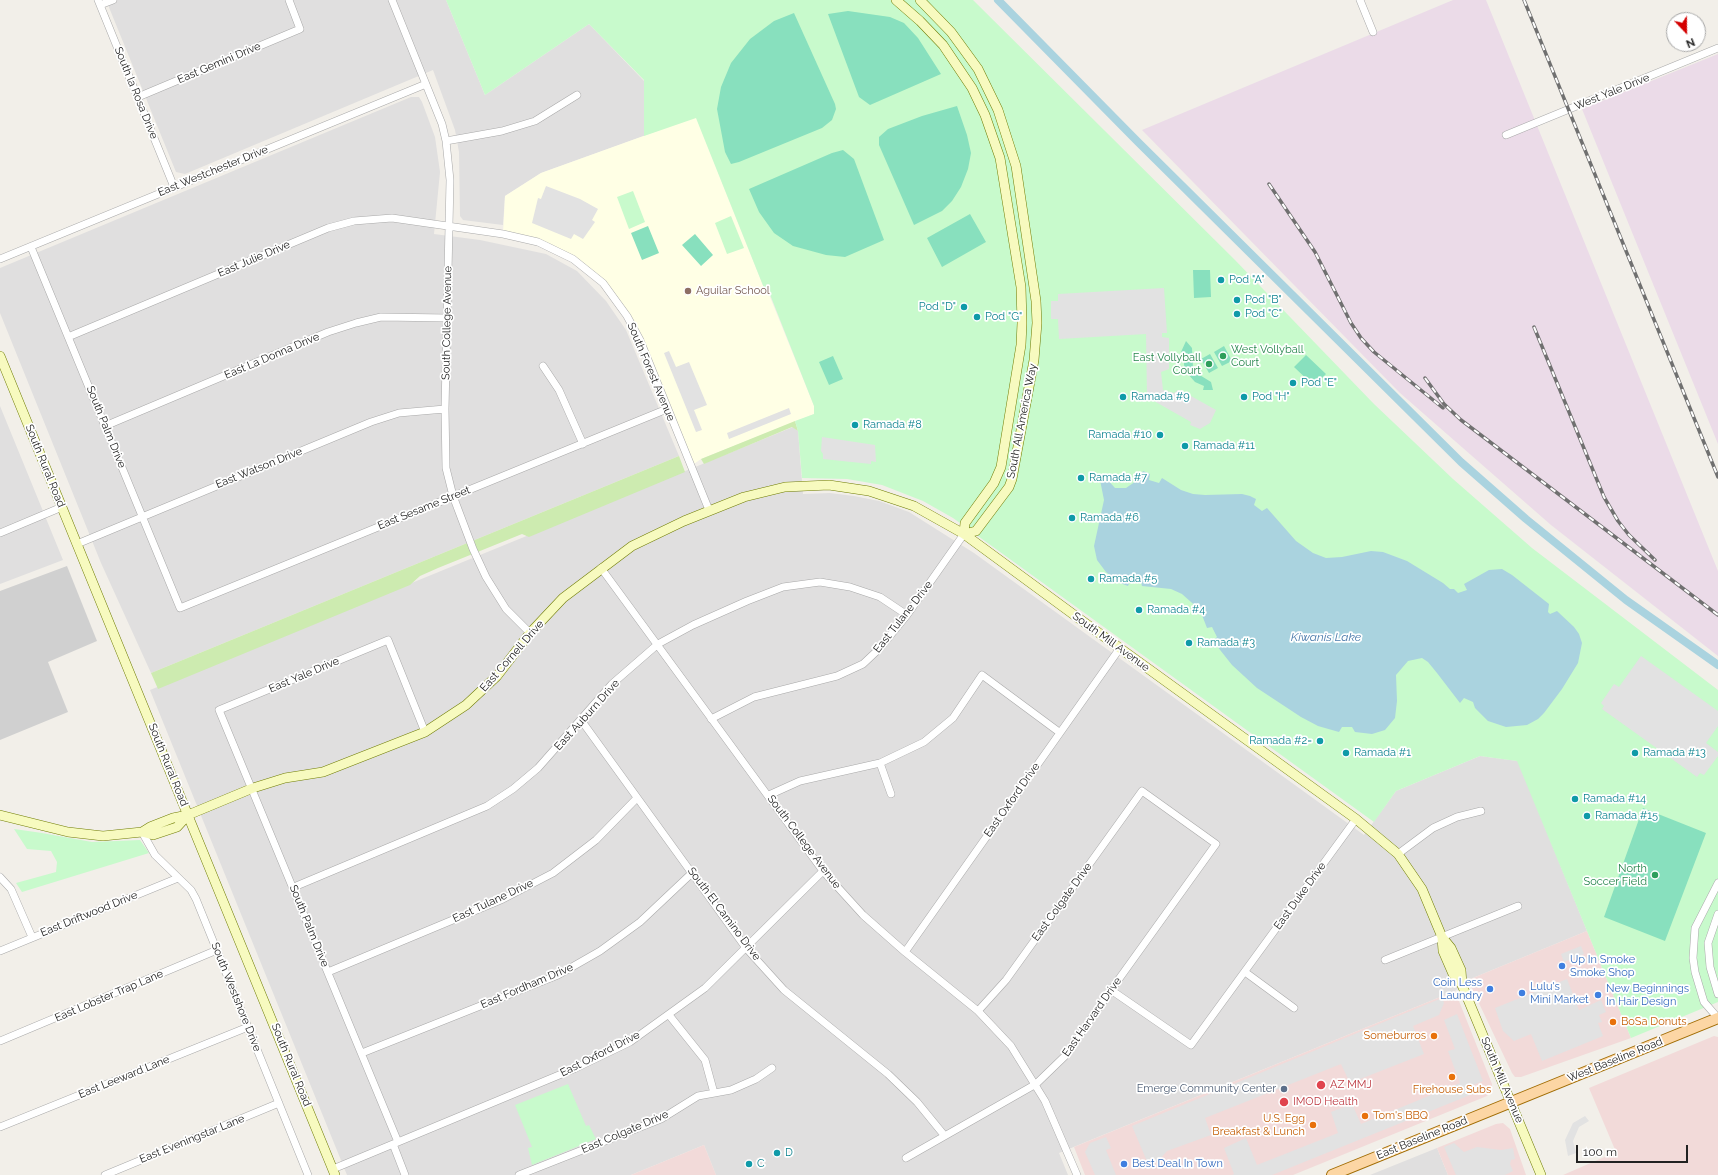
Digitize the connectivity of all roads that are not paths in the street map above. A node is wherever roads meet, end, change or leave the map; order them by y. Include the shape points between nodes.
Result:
1 (113, 0) edge
2 (289, 0) edge
3 (392, 0) edge
4 (896, 0) edge
5 (920, 0) edge
6 (1360, 0) edge
7 (99, 3) edge
8 (1373, 32) dead end
9 (1718, 48) edge
10 (426, 84) junction
11 (577, 95) dead end
12 (138, 97) junction
13 (1506, 135) dead end
14 (446, 141) junction
15 (174, 187) junction
16 (448, 227) junction
17 (31, 246) junction
18 (0, 259) edge
19 (447, 318) junction
20 (1022, 330) junction
21 (1036, 330) junction
22 (68, 337) junction
23 (0, 356) edge
24 (543, 366) dead end
25 (667, 408) junction
26 (445, 409) junction
27 (105, 426) junction
28 (583, 444) junction
29 (453, 496) junction
30 (977, 505) junction
31 (62, 508) junction
32 (709, 510) junction
33 (989, 513) junction
34 (142, 516) junction
35 (0, 533) edge
36 (964, 534) junction
37 (77, 544) junction
38 (601, 568) junction
39 (180, 608) joint
40 (907, 614) junction
41 (530, 633) junction
42 (658, 644) junction
43 (1120, 648) junction
44 (220, 710) joint
45 (712, 719) junction
46 (581, 720) junction
47 (425, 732) junction
48 (1059, 732) junction
49 (880, 763) junction
50 (252, 788) junction
51 (1142, 791) joint
52 (891, 794) dead end
53 (769, 796) junction
54 (637, 798) junction
55 (1481, 811) dead end
56 (0, 815) edge
57 (188, 815) junction
58 (1356, 819) junction
59 (142, 832) junction
60 (1398, 854) junction
61 (823, 871) junction
62 (693, 872) junction
63 (0, 877) edge
64 (178, 878) junction
65 (1718, 883) edge
66 (294, 887) junction
67 (1518, 906) dead end
68 (1718, 914) edge
69 (32, 937) junction
70 (1442, 937) junction
71 (746, 948) junction
72 (217, 950) junction
73 (0, 951) edge
74 (905, 952) junction
75 (1385, 960) dead end
76 (328, 972) junction
77 (1245, 972) junction
78 (1111, 990) junction
79 (1718, 994) edge
80 (1294, 1008) dead end
81 (978, 1011) junction
82 (669, 1015) junction
83 (1718, 1018) edge
84 (248, 1027) junction
85 (0, 1041) edge
86 (362, 1053) junction
87 (772, 1068) dead end
88 (1036, 1084) junction
89 (714, 1093) junction
90 (1511, 1102) junction
91 (279, 1103) junction
92 (0, 1127) edge
93 (944, 1135) junction
94 (395, 1144) junction
95 (906, 1158) dead end
96 (334, 1172) edge
97 (105, 1175) edge
98 (308, 1175) edge
99 (405, 1175) edge
100 (519, 1175) edge
101 (1077, 1175) edge
102 (1332, 1175) edge
103 (1541, 1175) edge

1 - 7 street
2 - 12 street, East Gemini Drive via 300,29
3 - 10 street, South College Avenue
4 - 20 street, South All America Way via 943,45 972,88 992,131 1000,158 1021,287
5 - 21 street, South All America Way via 951,32 978,69 998,110 1016,166 1034,279
6 - 8 street
7 - 12 street, South la Rosa Drive
9 - 13 street, West Yale Drive
10 - 14 street, South College Avenue
10 - 15 street, East Westchester Drive
11 - 14 street via 535,121 502,131
12 - 15 street, South la Rosa Drive
14 - 16 street, South College Avenue via 450,180
15 - 17 street, East Westchester Drive
16 - 19 street, South College Avenue
16 - 22 street, East Julie Drive via 392,218 354,221 328,228
16 - 25 street, South Forest Avenue via 503,234 538,242 573,260 603,283 627,316 640,340
17 - 18 street, East Westchester Drive
17 - 22 street, South Palm Drive
19 - 26 street, South College Avenue
19 - 27 street, East La Donna Drive via 381,317 356,323 328,332
20 - 21 street
20 - 30 street, South All America Way via 1001,466 994,483
21 - 33 street, South All America Way via 1032,369 1012,479
22 - 27 street, South Palm Drive
23 - 31 street, South Rural Road
24 - 28 street via 559,390
25 - 28 street, East Sesame Street
25 - 32 street, South Forest Avenue
26 - 29 street, South College Avenue via 446,468
26 - 34 street, East Watson Drive via 400,413 371,422
27 - 34 street, South Palm Drive
28 - 29 street, East Sesame Street
29 - 39 street, East Sesame Street
29 - 41 street, South College Avenue via 486,577 506,609
30 - 33 street
30 - 36 street, South All America Way via 965,523
31 - 35 street
31 - 37 street, South Rural Road
32 - 36 street, South Mill Avenue via 749,495 784,487 816,484 846,486 903,501
32 - 38 street, East Cornell Drive via 632,546
33 - 36 street, South All America Way via 976,531
34 - 37 street, East Watson Drive
34 - 39 street, South Palm Drive
36 - 40 street, East Tulane Drive
36 - 43 street, South Mill Avenue
37 - 57 street, South Rural Road
38 - 41 street, East Cornell Drive via 563,598
38 - 42 street, South College Avenue
40 - 42 street, East Auburn Drive via 880,597 850,586 820,582 783,587 754,598 693,625
40 - 45 street, East Tulane Drive via 880,648 863,664 837,676 754,697
41 - 47 street, East Cornell Drive via 497,676 466,705
42 - 45 street, South College Avenue
42 - 46 street, East Auburn Drive via 612,684
43 - 48 street, East Oxford Drive
43 - 58 street, South Mill Avenue
44 - 47 street, East Yale Drive via 388,640
44 - 50 street, South Palm Drive
45 - 53 street, South College Avenue
46 - 54 street, South El Camino Drive
46 - 66 street, East Auburn Drive via 538,768 487,806
47 - 50 street, East Cornell Drive via 323,772 285,778
48 - 49 street via 982,675 953,718 924,742
48 - 74 street, East Oxford Drive
49 - 52 street
49 - 53 street via 800,781
50 - 57 street, East Cornell Drive
50 - 66 street, South Palm Drive
51 - 78 street, East Harvard Drive via 1216,844
51 - 81 street, East Colgate Drive via 1006,980
53 - 61 street, South College Avenue
54 - 62 street, South El Camino Drive
54 - 76 street, East Tulane Drive via 596,840 553,873 503,899
55 - 60 street via 1439,825 1424,833
56 - 59 street, East Cornell Drive via 88,835 114,836
57 - 59 street, East Cornell Drive via 177,827 154,836
57 - 96 street, South Rural Road
58 - 60 street, South Mill Avenue
58 - 77 street, East Duke Drive
59 - 64 street, South Westshore Drive via 155,855
60 - 70 street, South Mill Avenue via 1422,889
61 - 71 street, East Oxford Drive
61 - 74 street, South College Avenue via 863,915
62 - 71 street, South El Camino Drive
62 - 86 street, East Fordham Drive via 640,922 600,951 558,975
63 - 69 street via 11,888
64 - 69 street, East Driftwood Drive
64 - 72 street, South Westshore Drive via 196,899
65 - 83 street via 1695,928 1692,958 1704,1002
66 - 76 street, South Palm Drive
67 - 70 street
68 - 79 street via 1708,943 1710,967
69 - 73 street, East Driftwood Drive
70 - 75 street
70 - 90 street, South Mill Avenue via 1450,946 1461,970 1462,985
71 - 82 street, East Oxford Drive via 705,988
71 - 93 street, South El Camino Drive via 784,990 888,1074 917,1102
72 - 84 street, South Westshore Drive
72 - 85 street, East Lobster Trap Lane
74 - 81 street, South College Avenue
76 - 86 street, South Palm Drive
77 - 78 street, East Duke Drive via 1191,1045
77 - 80 street
78 - 88 street, East Harvard Drive via 1065,1056
81 - 88 street, South College Avenue via 1003,1035
82 - 89 street via 705,1060
82 - 94 street, East Oxford Drive via 630,1042 576,1068
83 - 90 main road, West Baseline Road
84 - 91 street, South Westshore Drive
84 - 92 street, East Leeward Lane
86 - 94 street, South Palm Drive
87 - 89 street, East Colgate Drive via 756,1080 731,1090
88 - 93 street, East Harvard Drive
88 - 101 street, South College Avenue via 1054,1119
89 - 100 street, East Colgate Drive via 698,1096 661,1119
90 - 102 main road, East Baseline Road
90 - 103 street, South Mill Avenue
91 - 97 street, East Eveningstar Lane
91 - 98 street, South Westshore Drive
93 - 95 street, East Harvard Drive
94 - 96 street, East Oxford Drive
94 - 99 street, South Palm Drive

